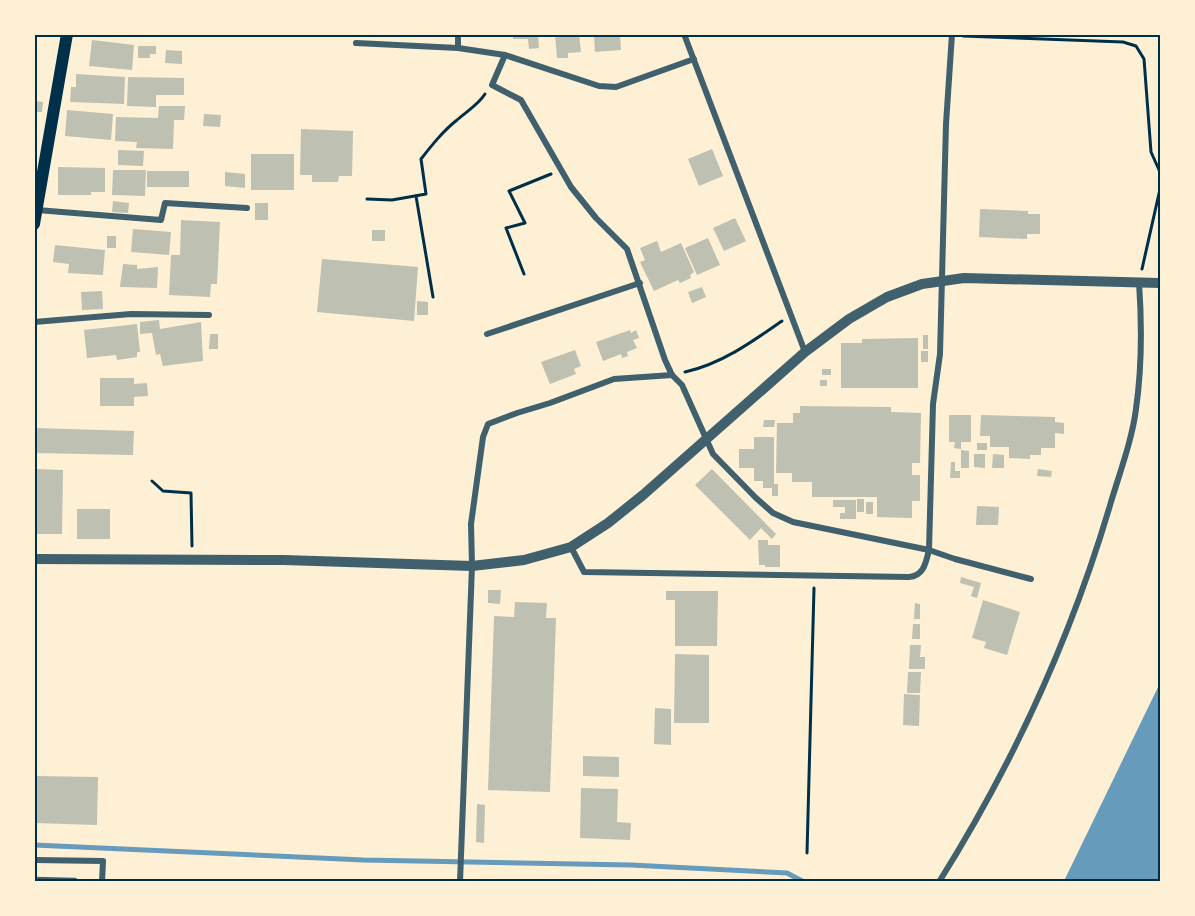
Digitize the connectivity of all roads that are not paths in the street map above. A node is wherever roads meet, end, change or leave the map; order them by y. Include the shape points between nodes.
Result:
1 (67, 34) edge
2 (458, 34) edge
3 (684, 34) edge
4 (952, 35) edge
5 (356, 43) dead end
6 (458, 48) junction
7 (505, 55) junction
8 (694, 59) junction
9 (38, 192) edge
10 (247, 208) dead end
11 (37, 210) junction
12 (34, 224) edge
13 (943, 281) junction
14 (639, 282) junction
15 (1139, 282) junction
16 (1161, 283) edge
17 (209, 315) dead end
18 (34, 322) edge
19 (487, 334) dead end
20 (805, 352) junction
21 (672, 375) junction
22 (705, 439) junction
23 (571, 547) junction
24 (929, 550) junction
25 (34, 559) edge
26 (472, 566) junction
27 (1031, 579) dead end
28 (34, 860) edge
29 (34, 879) edge
30 (75, 882) edge
31 (102, 882) edge
32 (460, 882) edge
33 (939, 882) edge

1 - 9 main road
2 - 6 street
3 - 8 street
4 - 13 street
5 - 6 street
6 - 7 street
7 - 8 street via 599,86 616,87
7 - 14 street via 492,85 521,100 571,187 627,249
8 - 20 street
9 - 11 main road
10 - 11 street via 165,203 161,220
11 - 12 main road
13 - 15 street via 986,278
13 - 20 street via 887,297
13 - 24 street via 933,404
14 - 19 street
14 - 21 street
15 - 16 street
15 - 33 street via 1142,320 1136,412 1093,564 1032,711 972,829
17 - 18 street via 131,314
20 - 22 street
21 - 22 street via 682,386
21 - 26 street via 614,379 488,424 471,524
22 - 23 street via 643,495
22 - 24 street via 713,454 773,513 793,522
23 - 24 street via 584,572 914,577 924,568
23 - 26 street via 524,560
24 - 27 street
25 - 26 street
26 - 32 street
28 - 31 street via 103,861
29 - 30 lane

